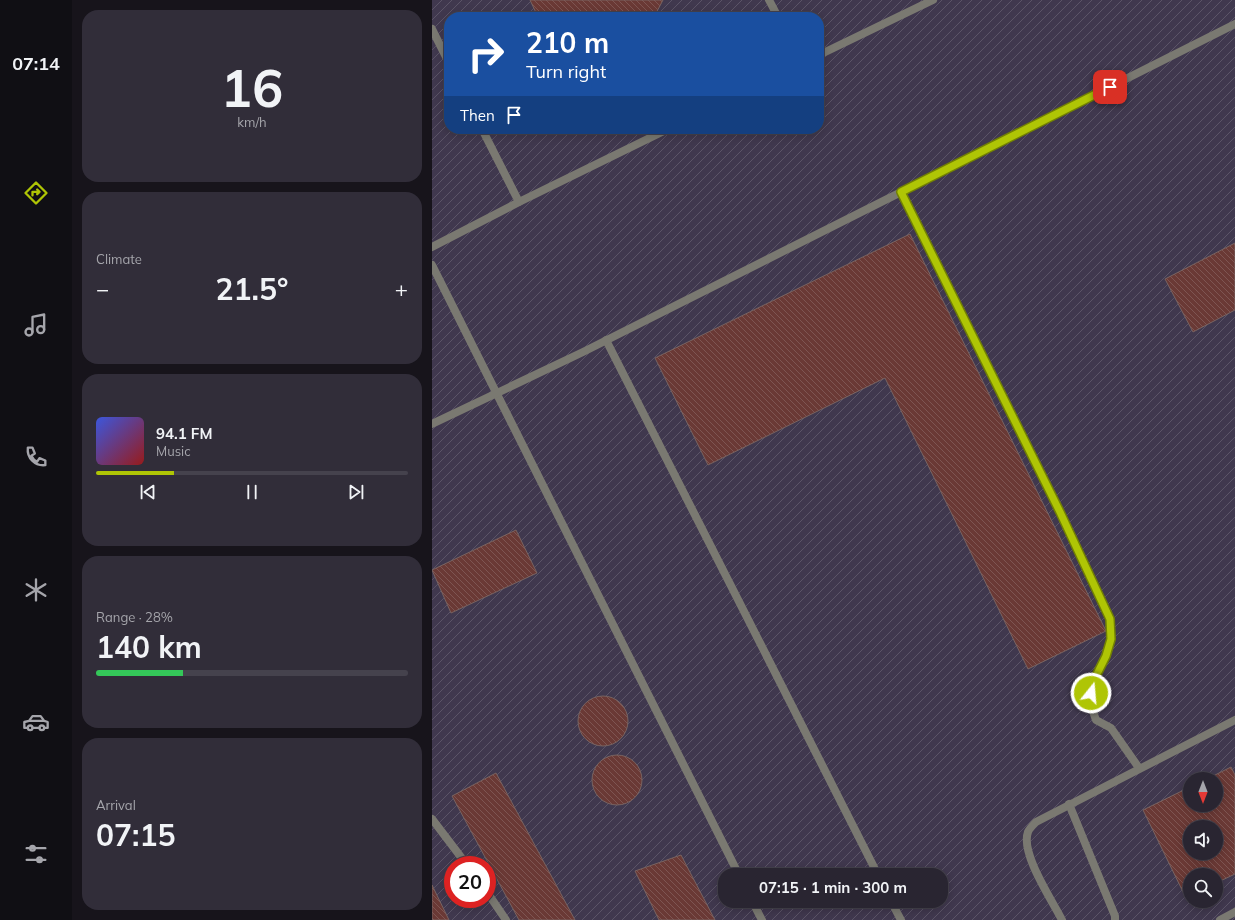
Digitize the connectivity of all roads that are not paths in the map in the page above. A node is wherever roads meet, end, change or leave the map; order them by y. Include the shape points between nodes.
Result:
1 (769, 0) edge
2 (933, 0) edge
3 (775, 12) edge
4 (1235, 24) edge
5 (432, 29) edge
6 (444, 53) edge
7 (824, 53) edge
8 (485, 134) edge
9 (658, 134) edge
10 (901, 192) junction
11 (519, 202) junction
12 (432, 247) edge
13 (432, 264) edge
14 (606, 340) junction
15 (496, 392) junction
16 (432, 424) edge
17 (1235, 720) edge
18 (1139, 768) junction
19 (1069, 804) junction
20 (432, 819) edge
21 (460, 856) edge
22 (735, 868) edge
23 (874, 868) edge
24 (496, 905) edge
25 (756, 908) edge
26 (895, 908) edge
27 (1235, 912) edge
28 (506, 920) edge
29 (762, 920) edge
30 (901, 920) edge
31 (1062, 920) edge
32 (1115, 920) edge
33 (1220, 920) edge

1 - 3 lane
2 - 7 lane
4 - 10 lane
5 - 6 lane
8 - 11 lane
9 - 11 lane
10 - 14 lane
10 - 18 lane via 1110,619 1111,639 1093,682 1090,703 1096,720 1111,728
11 - 12 lane
13 - 15 lane
14 - 15 lane
14 - 23 lane
15 - 16 lane
15 - 22 lane
17 - 18 lane
18 - 19 lane
19 - 31 lane via 1036,822 1028,831 1026,844 1031,860
19 - 32 lane
20 - 21 lane
24 - 28 lane
25 - 29 lane
26 - 30 lane
27 - 33 lane

